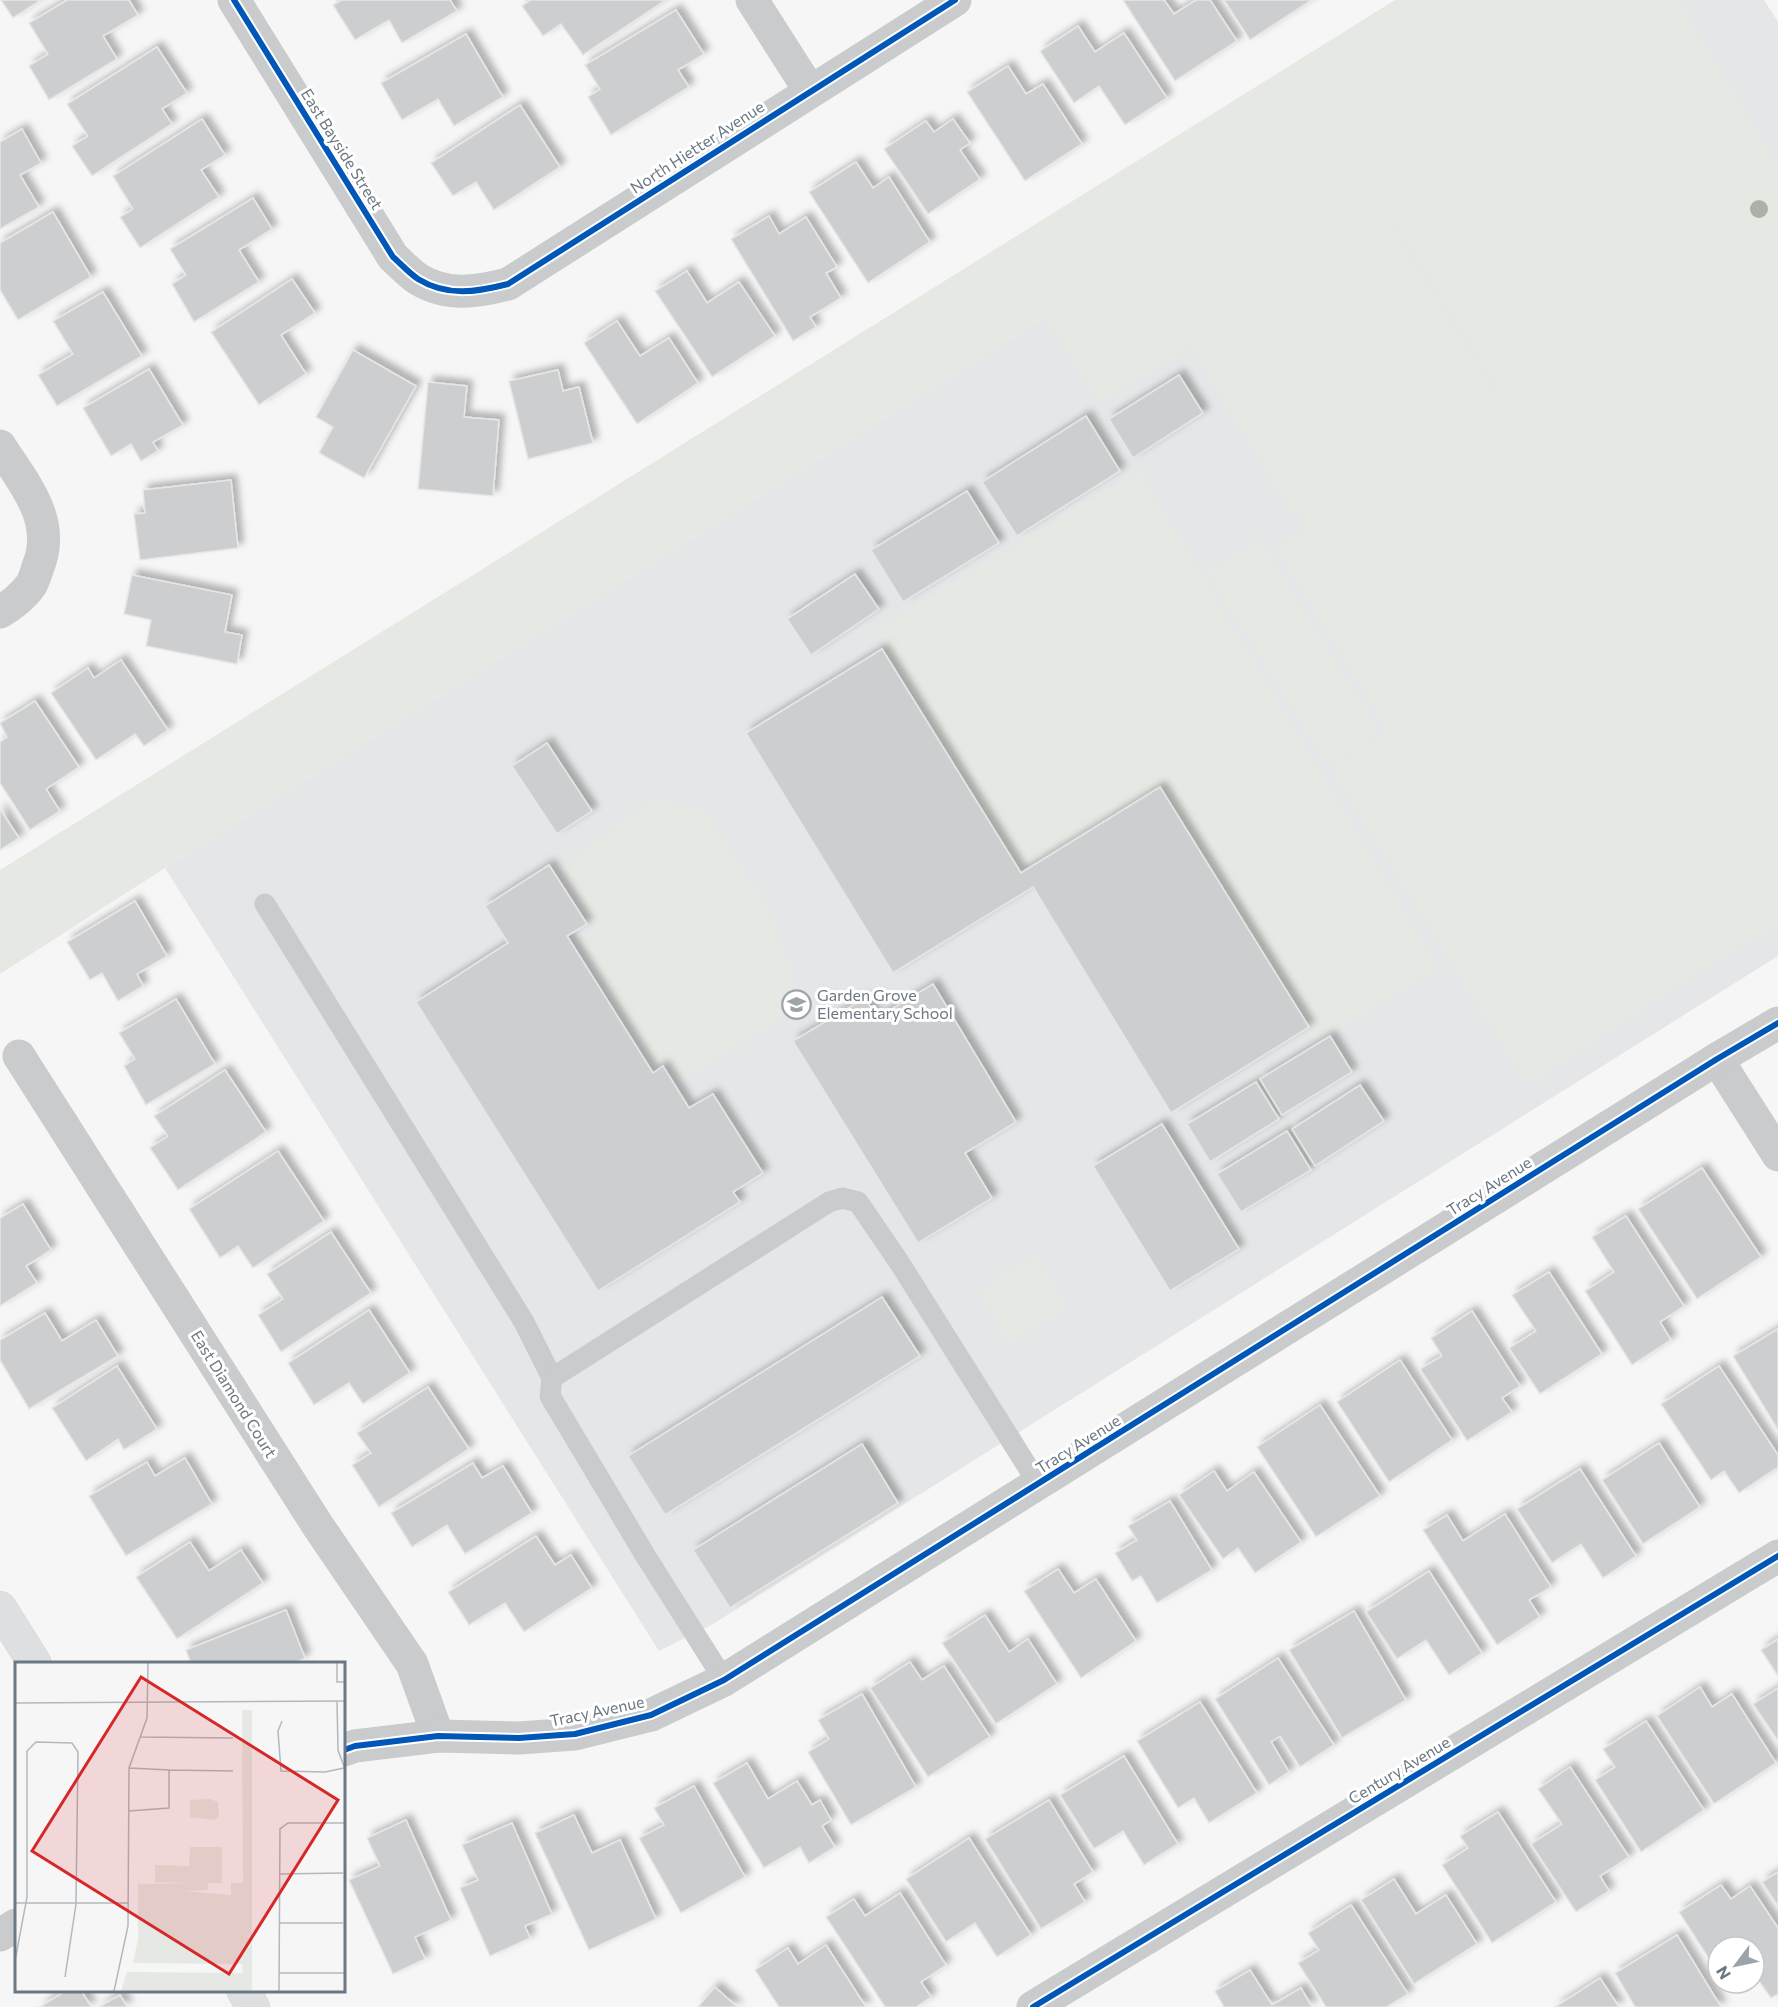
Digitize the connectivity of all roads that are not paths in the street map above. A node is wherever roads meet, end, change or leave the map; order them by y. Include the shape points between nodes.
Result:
1 (234, 0) edge
2 (752, 0) edge
3 (955, 0) edge
4 (810, 91) junction
5 (446, 291) joint
6 (0, 446) edge
7 (0, 612) edge
8 (266, 904) dead end
9 (1778, 1023) edge
10 (20, 1056) dead end
11 (1717, 1059) junction
12 (1778, 1155) edge
13 (552, 1378) junction
14 (1039, 1485) junction
15 (1778, 1556) edge
16 (0, 1608) edge
17 (34, 1662) edge
18 (724, 1680) junction
19 (438, 1736) junction
20 (345, 1750) edge
21 (15, 1926) edge
22 (0, 1935) edge
23 (244, 1992) edge
24 (253, 2007) edge
25 (1033, 2007) edge

1 - 5 street, East Bayside Street via 393,257 418,279
2 - 4 street
3 - 4 street, North Hietter Avenue
4 - 5 street, North Hietter Avenue via 508,284 477,292
6 - 7 street via 33,497 44,525 43,554 31,585
8 - 13 lane via 524,1322
9 - 11 street, Tracy Avenue
10 - 19 street, East Diamond Court via 318,1526 412,1664
11 - 12 street
11 - 14 street, Tracy Avenue
13 - 14 lane via 829,1202 842,1198 858,1202
13 - 18 lane via 550,1396
14 - 18 street, Tracy Avenue
15 - 25 street, Century Avenue
16 - 17 main road
18 - 19 street, Tracy Avenue via 651,1715 574,1734 519,1738
19 - 20 street, Tracy Avenue
21 - 22 street
23 - 24 main road

